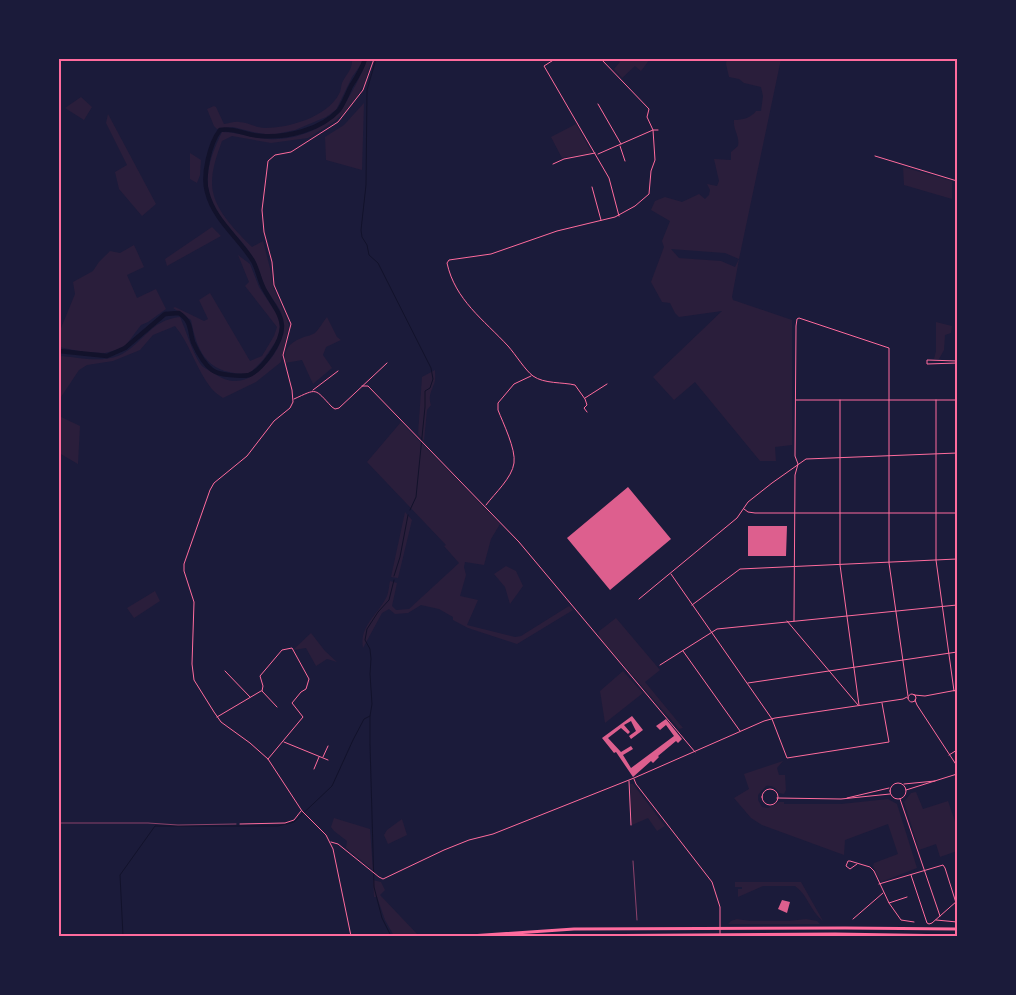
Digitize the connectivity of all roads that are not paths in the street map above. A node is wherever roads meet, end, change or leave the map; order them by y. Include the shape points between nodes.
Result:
1 (374, 59) edge
2 (555, 59) edge
3 (601, 59) edge
4 (598, 104) dead end
5 (653, 130) junction
6 (658, 130) dead end
7 (621, 145) junction
8 (596, 154) junction
9 (874, 156) dead end
10 (625, 161) dead end
11 (554, 164) dead end
12 (957, 181) edge
13 (592, 187) dead end
14 (619, 216) junction
15 (602, 221) junction
16 (957, 362) edge
17 (387, 363) dead end
18 (338, 371) dead end
19 (532, 376) junction
20 (607, 384) dead end
21 (362, 386) junction
22 (312, 390) junction
23 (293, 399) junction
24 (585, 399) junction
25 (795, 400) junction
26 (840, 400) junction
27 (889, 400) junction
28 (936, 400) junction
29 (957, 400) edge
30 (587, 412) dead end
31 (957, 453) edge
32 (936, 454) junction
33 (890, 455) junction
34 (840, 458) junction
35 (798, 464) junction
36 (485, 506) junction
37 (743, 508) junction
38 (794, 512) junction
39 (839, 513) junction
40 (890, 513) junction
41 (936, 513) junction
42 (957, 513) edge
43 (957, 559) edge
44 (936, 560) junction
45 (889, 563) junction
46 (840, 565) junction
47 (794, 568) junction
48 (670, 573) junction
49 (639, 599) dead end
50 (692, 605) junction
51 (957, 605) edge
52 (943, 607) junction
53 (896, 611) junction
54 (847, 616) junction
55 (794, 620) junction
56 (787, 621) junction
57 (711, 631) junction
58 (683, 650) junction
59 (957, 652) edge
60 (949, 653) junction
61 (903, 659) junction
62 (660, 666) dead end
63 (854, 666) junction
64 (830, 670) junction
65 (225, 672) dead end
66 (747, 683) junction
67 (908, 690) junction
68 (957, 690) edge
69 (262, 691) junction
70 (954, 691) junction
71 (911, 694) junction
72 (914, 695) junction
73 (859, 696) junction
74 (922, 696) junction
75 (250, 697) junction
76 (908, 697) junction
77 (853, 698) junction
78 (903, 700) junction
79 (915, 700) junction
80 (909, 701) junction
81 (912, 702) junction
82 (882, 703) junction
83 (917, 705) junction
84 (859, 706) junction
85 (277, 707) dead end
86 (217, 717) junction
87 (772, 719) junction
88 (740, 731) junction
89 (284, 741) junction
90 (328, 746) dead end
91 (957, 750) edge
92 (695, 752) junction
93 (949, 754) junction
94 (957, 754) edge
95 (319, 756) junction
96 (323, 758) junction
97 (268, 759) junction
98 (328, 760) dead end
99 (957, 766) edge
100 (314, 769) dead end
101 (957, 774) edge
102 (634, 778) junction
103 (628, 780) junction
104 (938, 780) junction
105 (904, 784) junction
106 (890, 788) junction
107 (906, 790) junction
108 (890, 794) junction
109 (778, 798) junction
110 (841, 799) junction
111 (900, 799) junction
112 (302, 811) junction
113 (240, 824) road end
114 (631, 826) dead end
115 (330, 842) junction
116 (857, 864) dead end
117 (924, 870) junction
118 (911, 874) junction
119 (880, 884) junction
120 (883, 893) junction
121 (907, 897) dead end
122 (957, 902) edge
123 (889, 903) junction
124 (957, 906) edge
125 (940, 916) junction
126 (853, 919) dead end
127 (935, 920) junction
128 (914, 922) dead end
129 (957, 922) edge
130 (957, 930) edge
131 (351, 936) edge
132 (470, 936) edge
133 (552, 936) edge
134 (720, 936) edge
135 (957, 936) edge

1 - 23 street via 363,90 338,122 291,152 268,161 263,195 264,232 274,285 291,324 283,356
2 - 8 street via 544,66
3 - 5 street via 648,108 647,118
4 - 7 street
5 - 6 street
5 - 7 street
5 - 14 street via 655,160 650,191 644,200
7 - 8 street
7 - 10 street
8 - 11 street via 564,159
8 - 14 street via 609,178
9 - 12 street
13 - 15 street
14 - 15 street
15 - 19 street via 557,231 491,254 447,262 466,304 508,346
16 - 16 street via 927,360 927,364
17 - 21 street
18 - 22 street
19 - 24 street via 575,385
19 - 36 street via 514,384 498,403 514,464
20 - 24 street
21 - 22 street via 335,409
21 - 36 street via 368,386
22 - 23 street
23 - 86 street via 290,408 274,421 247,456 214,483 184,564 194,602 192,675
24 - 30 street
25 - 26 street
25 - 27 street via 799,318 889,348
25 - 35 street
26 - 27 street
26 - 34 street
27 - 28 street
27 - 33 street
28 - 29 street
28 - 32 street
31 - 32 street
32 - 33 street
32 - 41 street
33 - 34 street
33 - 40 street
34 - 35 street via 806,459
34 - 39 street
35 - 37 street
35 - 38 street
36 - 92 street
37 - 38 street via 755,513
37 - 48 street via 737,518
38 - 39 street
38 - 47 street
39 - 40 street
39 - 46 street
40 - 41 street
40 - 45 street
41 - 42 street
41 - 44 street
43 - 44 street
44 - 45 street
44 - 52 street
45 - 46 street
45 - 53 street
46 - 47 street
46 - 54 street
47 - 50 street via 740,570
47 - 55 street
48 - 49 street
48 - 50 street
50 - 57 street
51 - 52 street
52 - 53 street
52 - 60 street
53 - 54 street
53 - 61 street
54 - 55 street
54 - 63 street
55 - 56 street
56 - 57 street
56 - 64 street
57 - 58 street
57 - 66 street
58 - 62 street
58 - 88 street
59 - 60 street
60 - 61 street
60 - 70 street
61 - 63 street
61 - 67 street
63 - 64 street
63 - 73 street
64 - 66 street
64 - 77 street
65 - 75 street
66 - 87 street
67 - 71 street
67 - 76 street
68 - 70 street
69 - 75 street
69 - 85 street
69 - 89 street via 264,686 260,676 282,650 292,648 308,679 306,689 292,703 303,718
70 - 74 street
71 - 72 street
71 - 76 street
72 - 74 street
72 - 79 street
73 - 77 street
73 - 84 street
74 - 79 street
75 - 86 street
76 - 78 street
76 - 80 street
77 - 84 street
78 - 80 street
78 - 82 street
79 - 81 street
79 - 83 street
80 - 81 street
81 - 83 street
82 - 84 street
82 - 87 street via 889,742 787,758
83 - 93 street
84 - 87 street
86 - 97 street
87 - 88 street
88 - 92 street
89 - 95 street
89 - 97 street
90 - 96 street
91 - 93 street
91 - 94 street
92 - 102 street
93 - 99 street
95 - 96 street
95 - 100 street
96 - 98 street
97 - 112 street
101 - 104 street
102 - 103 street
102 - 134 street via 712,882 719,899
103 - 114 street
103 - 115 street via 493,834 452,846 383,879 344,848
104 - 105 street
104 - 107 street
105 - 106 street via 896,782
105 - 107 street
106 - 108 street
106 - 110 street
107 - 111 street
108 - 110 street
108 - 111 street
109 - 109 street via 771,789 765,790 762,797 770,804
109 - 110 street
111 - 117 street
112 - 113 street via 294,820 284,823
112 - 115 street
115 - 131 street
116 - 119 street via 870,867
117 - 118 street
117 - 122 street via 943,865
117 - 125 street
118 - 119 street
118 - 127 street via 927,922
119 - 120 street
120 - 123 street
120 - 126 street
121 - 123 street
122 - 124 street
122 - 125 street
123 - 128 street via 900,920
125 - 127 street
127 - 129 street
130 - 132 highway via 574,929
133 - 135 highway

